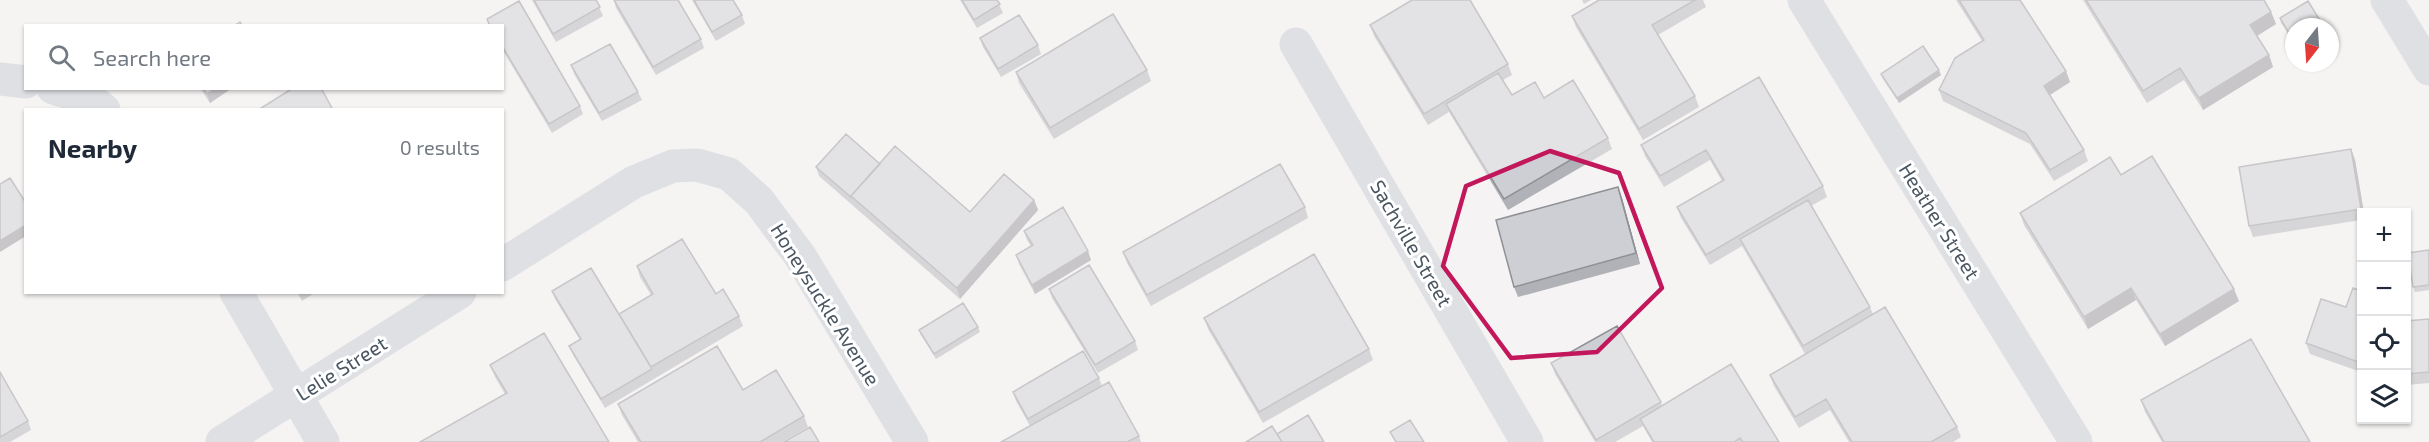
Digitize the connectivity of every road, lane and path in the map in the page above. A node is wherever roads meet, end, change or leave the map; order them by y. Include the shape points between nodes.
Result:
1 (1804, 0) edge
2 (2387, 0) edge
3 (1296, 44) dead end
4 (2429, 69) edge
5 (0, 79) edge
6 (24, 82) edge
7 (60, 90) edge
8 (102, 108) edge
9 (504, 264) edge
10 (237, 294) edge
11 (457, 294) edge
12 (295, 397) junction
13 (222, 442) edge
14 (323, 442) edge
15 (912, 442) edge
16 (1527, 442) edge
17 (2076, 442) edge

1 - 17 street, Heather Street
2 - 4 street
3 - 16 street, Sachville Street
5 - 6 street
7 - 8 street via 92,100
9 - 15 street, Honeysuckle Avenue via 634,182 673,166 697,165 729,174 759,201 800,256
10 - 12 street
11 - 12 street, Lelie Street
12 - 13 street, Lelie Street
12 - 14 street

